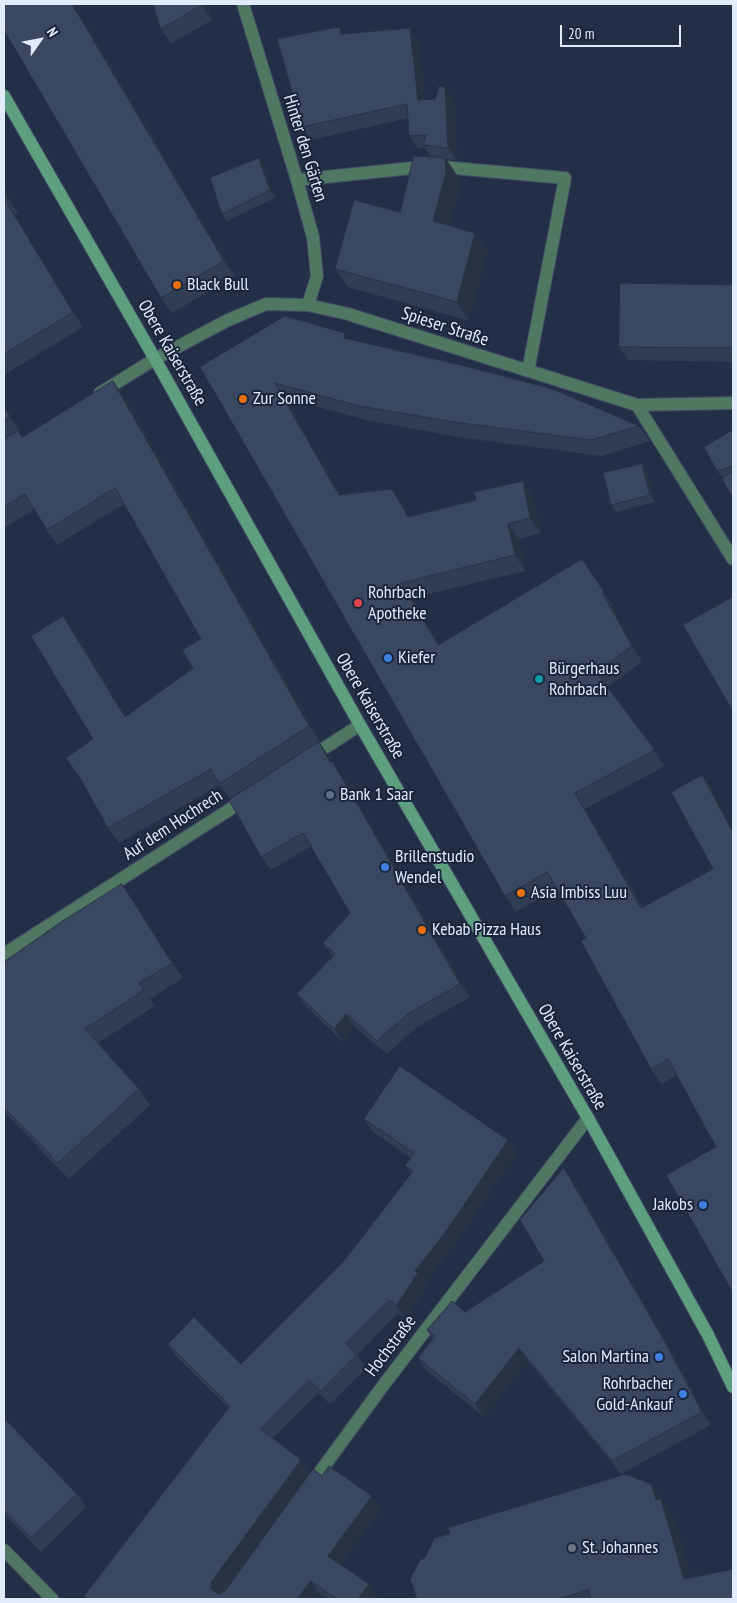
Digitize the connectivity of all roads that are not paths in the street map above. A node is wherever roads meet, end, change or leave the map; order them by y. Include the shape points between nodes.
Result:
1 (243, 4) edge
2 (4, 96) edge
3 (297, 180) junction
4 (308, 305) junction
5 (156, 359) junction
6 (528, 371) junction
7 (88, 400) edge
8 (733, 403) edge
9 (637, 405) junction
10 (733, 559) edge
11 (360, 725) junction
12 (302, 762) edge
13 (253, 794) edge
14 (4, 954) edge
15 (588, 1118) junction
16 (733, 1387) edge
17 (302, 1497) edge
18 (4, 1550) edge
19 (52, 1599) edge

1 - 3 street, Hinter den Gärten
2 - 5 main road, Obere Kaiserstraße
3 - 4 street, Hinter den Gärten via 312,237 317,276
3 - 6 street via 431,166 565,178
4 - 5 street, Spieser Straße via 266,304 226,321
4 - 6 street, Spieser Straße via 348,314
5 - 7 street, Spieser Straße
5 - 11 main road, Obere Kaiserstraße
6 - 9 street, Spieser Straße
8 - 9 street, Spieser Straße
9 - 10 street
11 - 12 street
11 - 15 main road, Obere Kaiserstraße
13 - 14 street, Auf dem Hochrech
15 - 16 main road, Obere Kaiserstraße via 708,1335
15 - 17 street, Hochstraße
18 - 19 street

